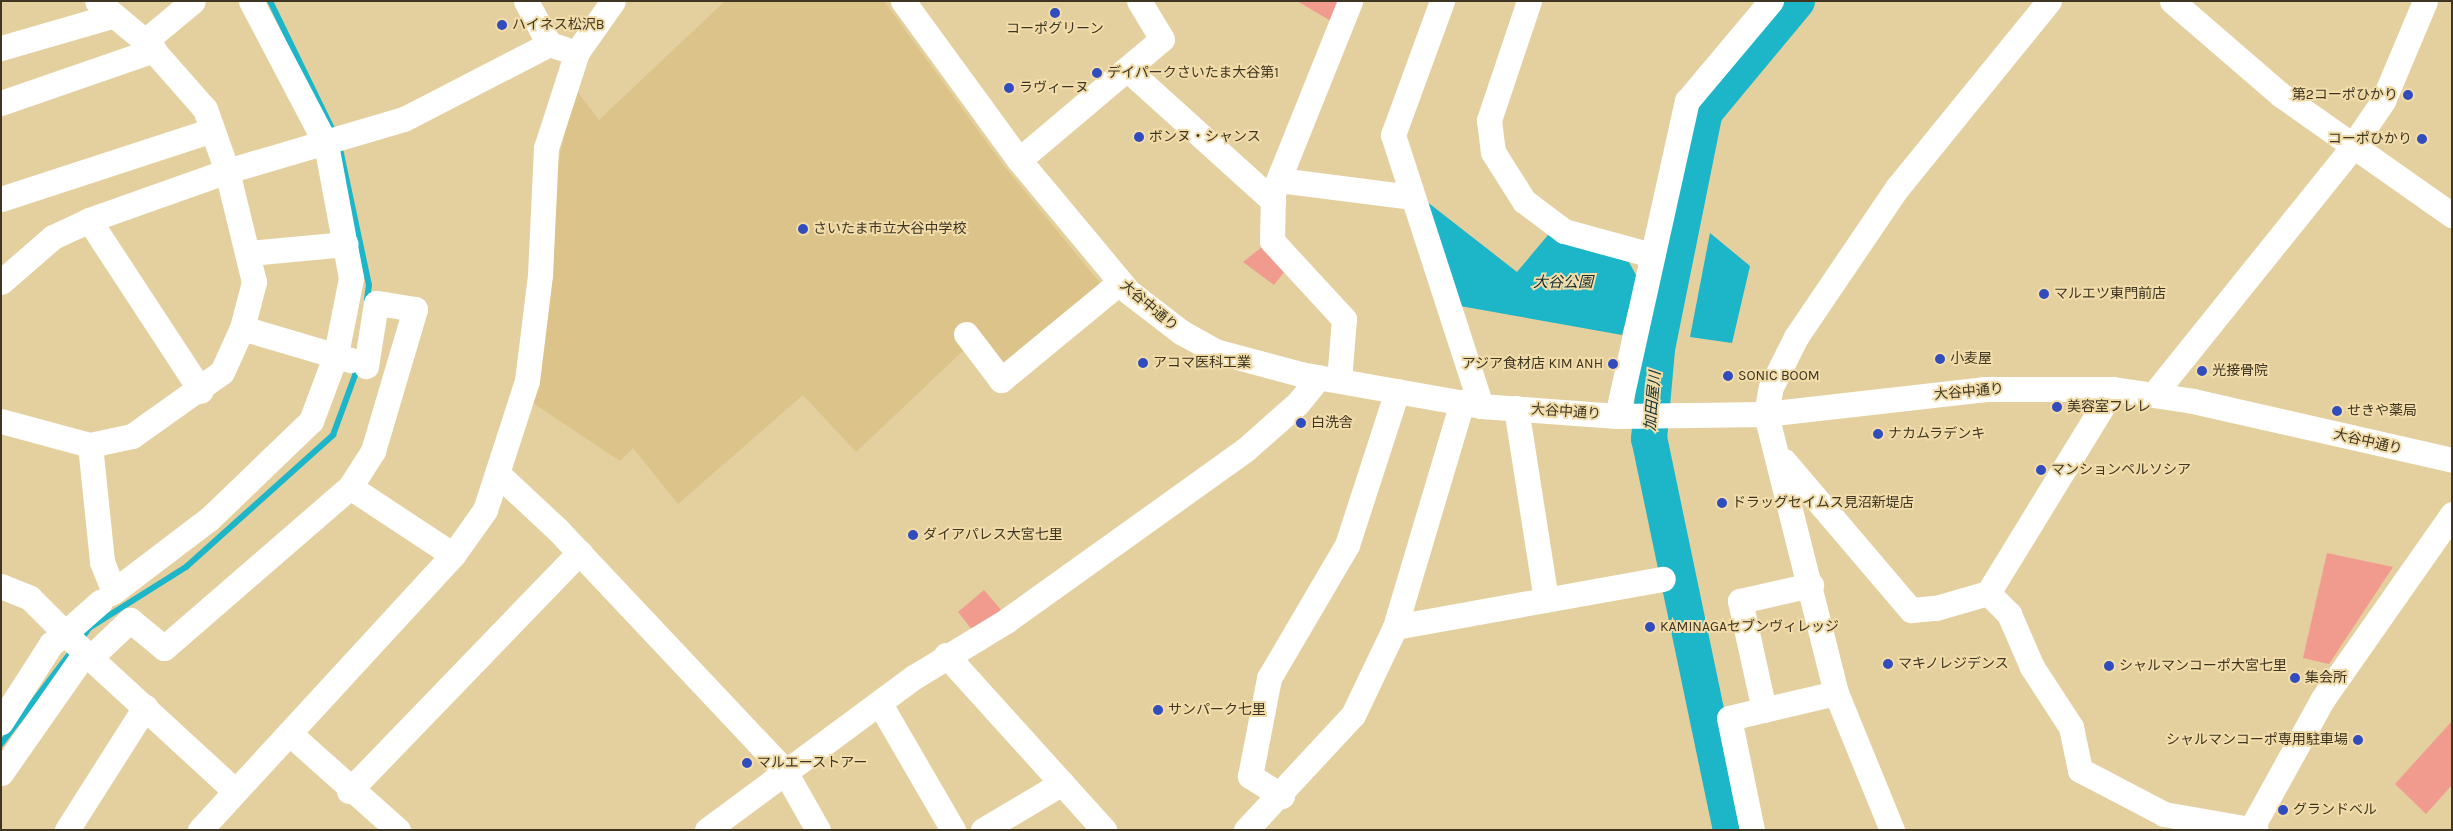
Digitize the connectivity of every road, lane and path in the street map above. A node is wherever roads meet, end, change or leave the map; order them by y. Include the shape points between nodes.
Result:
1 (193, 1) edge
2 (251, 1) edge
3 (526, 1) edge
4 (612, 1) edge
5 (903, 1) edge
6 (1139, 1) edge
7 (1350, 1) edge
8 (1442, 1) edge
9 (1529, 1) edge
10 (1770, 1) edge
11 (2049, 1) edge
12 (2172, 1) edge
13 (2425, 1) edge
14 (105, 9) edge
15 (549, 44) junction
16 (149, 46) junction
17 (1, 48) edge
18 (576, 52) junction
19 (1128, 69) junction
20 (1, 103) edge
21 (212, 130) junction
22 (336, 141) junction
23 (2353, 145) junction
24 (1019, 160) junction
25 (227, 171) junction
26 (1276, 191) junction
27 (1411, 197) junction
28 (1, 199) edge
29 (2452, 215) edge
30 (89, 220) junction
31 (346, 244) junction
32 (250, 253) junction
33 (1652, 256) junction
34 (1, 282) edge
35 (1120, 282) junction
36 (242, 328) junction
37 (966, 334) dead end
38 (355, 361) junction
39 (398, 376) junction
40 (1329, 379) junction
41 (2113, 389) junction
42 (201, 391) junction
43 (1397, 391) junction
44 (2154, 394) junction
45 (1471, 404) junction
46 (1516, 408) junction
47 (1766, 414) junction
48 (1617, 416) junction
49 (1, 421) edge
50 (90, 445) junction
51 (1779, 455) junction
52 (2452, 460) edge
53 (499, 476) junction
54 (350, 487) junction
55 (2452, 514) edge
56 (580, 552) junction
57 (453, 555) junction
58 (1663, 579) dead end
59 (1811, 585) junction
60 (1, 586) edge
61 (1988, 593) junction
62 (108, 595) junction
63 (1546, 600) junction
64 (1395, 627) junction
65 (79, 646) junction
66 (946, 656) junction
67 (1836, 693) junction
68 (880, 704) junction
69 (145, 707) junction
70 (1764, 710) junction
71 (1, 722) edge
72 (289, 733) junction
73 (784, 770) junction
74 (1, 773) edge
75 (1062, 784) junction
76 (234, 790) junction
77 (349, 791) junction
78 (1282, 796) junction
79 (2254, 828) edge
80 (67, 830) edge
81 (200, 830) edge
82 (398, 830) edge
83 (707, 830) edge
84 (818, 830) edge
85 (953, 830) edge
86 (983, 830) edge
87 (1104, 830) edge
88 (1246, 830) edge
89 (1752, 830) edge
90 (1892, 830) edge

1 - 16 street
2 - 22 street
3 - 15 street
4 - 18 street
5 - 24 street, 大谷中通り
6 - 19 street via 1162,39
7 - 26 street
8 - 27 street via 1393,135
9 - 33 street via 1489,120 1493,152 1524,201 1564,231
10 - 33 street via 1687,101
11 - 47 street via 1897,188 1796,337 1771,387
12 - 23 street via 2280,95
13 - 23 street via 2383,101
14 - 16 street
14 - 17 street
15 - 18 street
15 - 22 street via 404,119
16 - 20 street
16 - 21 street via 205,109
18 - 53 street via 546,148 540,275 527,381
19 - 24 street
19 - 26 street
21 - 25 street
21 - 28 street
22 - 25 street
22 - 31 street
23 - 29 street
23 - 44 street
24 - 35 street, 大谷中通り
25 - 30 street
25 - 32 street
26 - 27 street
26 - 40 street via 1272,241 1344,319
27 - 45 street
30 - 34 street via 53,238
30 - 42 street
31 - 32 street
31 - 38 street
32 - 36 street via 254,282
33 - 48 street
35 - 37 street via 1001,380
35 - 40 street, 大谷中通り via 1181,332 1215,351
36 - 38 street
36 - 42 street via 222,372
38 - 39 street
38 - 39 street via 376,303 415,309
38 - 62 street via 310,421 209,519
39 - 54 street via 373,451
40 - 43 street, 大谷中通り
40 - 66 street via 1246,449 1006,621
41 - 44 street, 大谷中通り
41 - 47 street, 大谷中通り via 1984,390
41 - 61 street
42 - 50 street via 132,436
43 - 45 street, 大谷中通り
43 - 78 street via 1347,545 1269,678 1250,776
44 - 52 street, 大谷中通り
45 - 46 street, 大谷中通り
45 - 64 street
46 - 48 street, 大谷中通り
46 - 63 street
47 - 48 street, 大谷中通り
47 - 51 street
49 - 50 street
50 - 62 street
51 - 59 street
51 - 61 street via 1911,610
53 - 56 street
53 - 57 street via 485,510
54 - 57 street
54 - 65 street via 164,648 130,620
55 - 79 street via 2322,700
56 - 73 street
56 - 77 street
57 - 72 street
58 - 63 street
59 - 67 street
59 - 70 street via 1740,601
60 - 65 street via 30,598
61 - 79 street via 2009,614 2032,667 2071,727 2080,770 2164,814
62 - 65 street
63 - 64 street
64 - 78 street via 1353,715
65 - 69 street
65 - 71 street via 51,644
65 - 74 street
66 - 68 street
66 - 75 street
67 - 70 street
67 - 90 street
68 - 73 street
68 - 85 street
69 - 76 street
69 - 80 street
70 - 89 street via 1729,718
72 - 76 street
72 - 77 street
73 - 83 street
73 - 84 street
75 - 86 street
75 - 87 street
76 - 81 street
77 - 82 street
78 - 88 street

